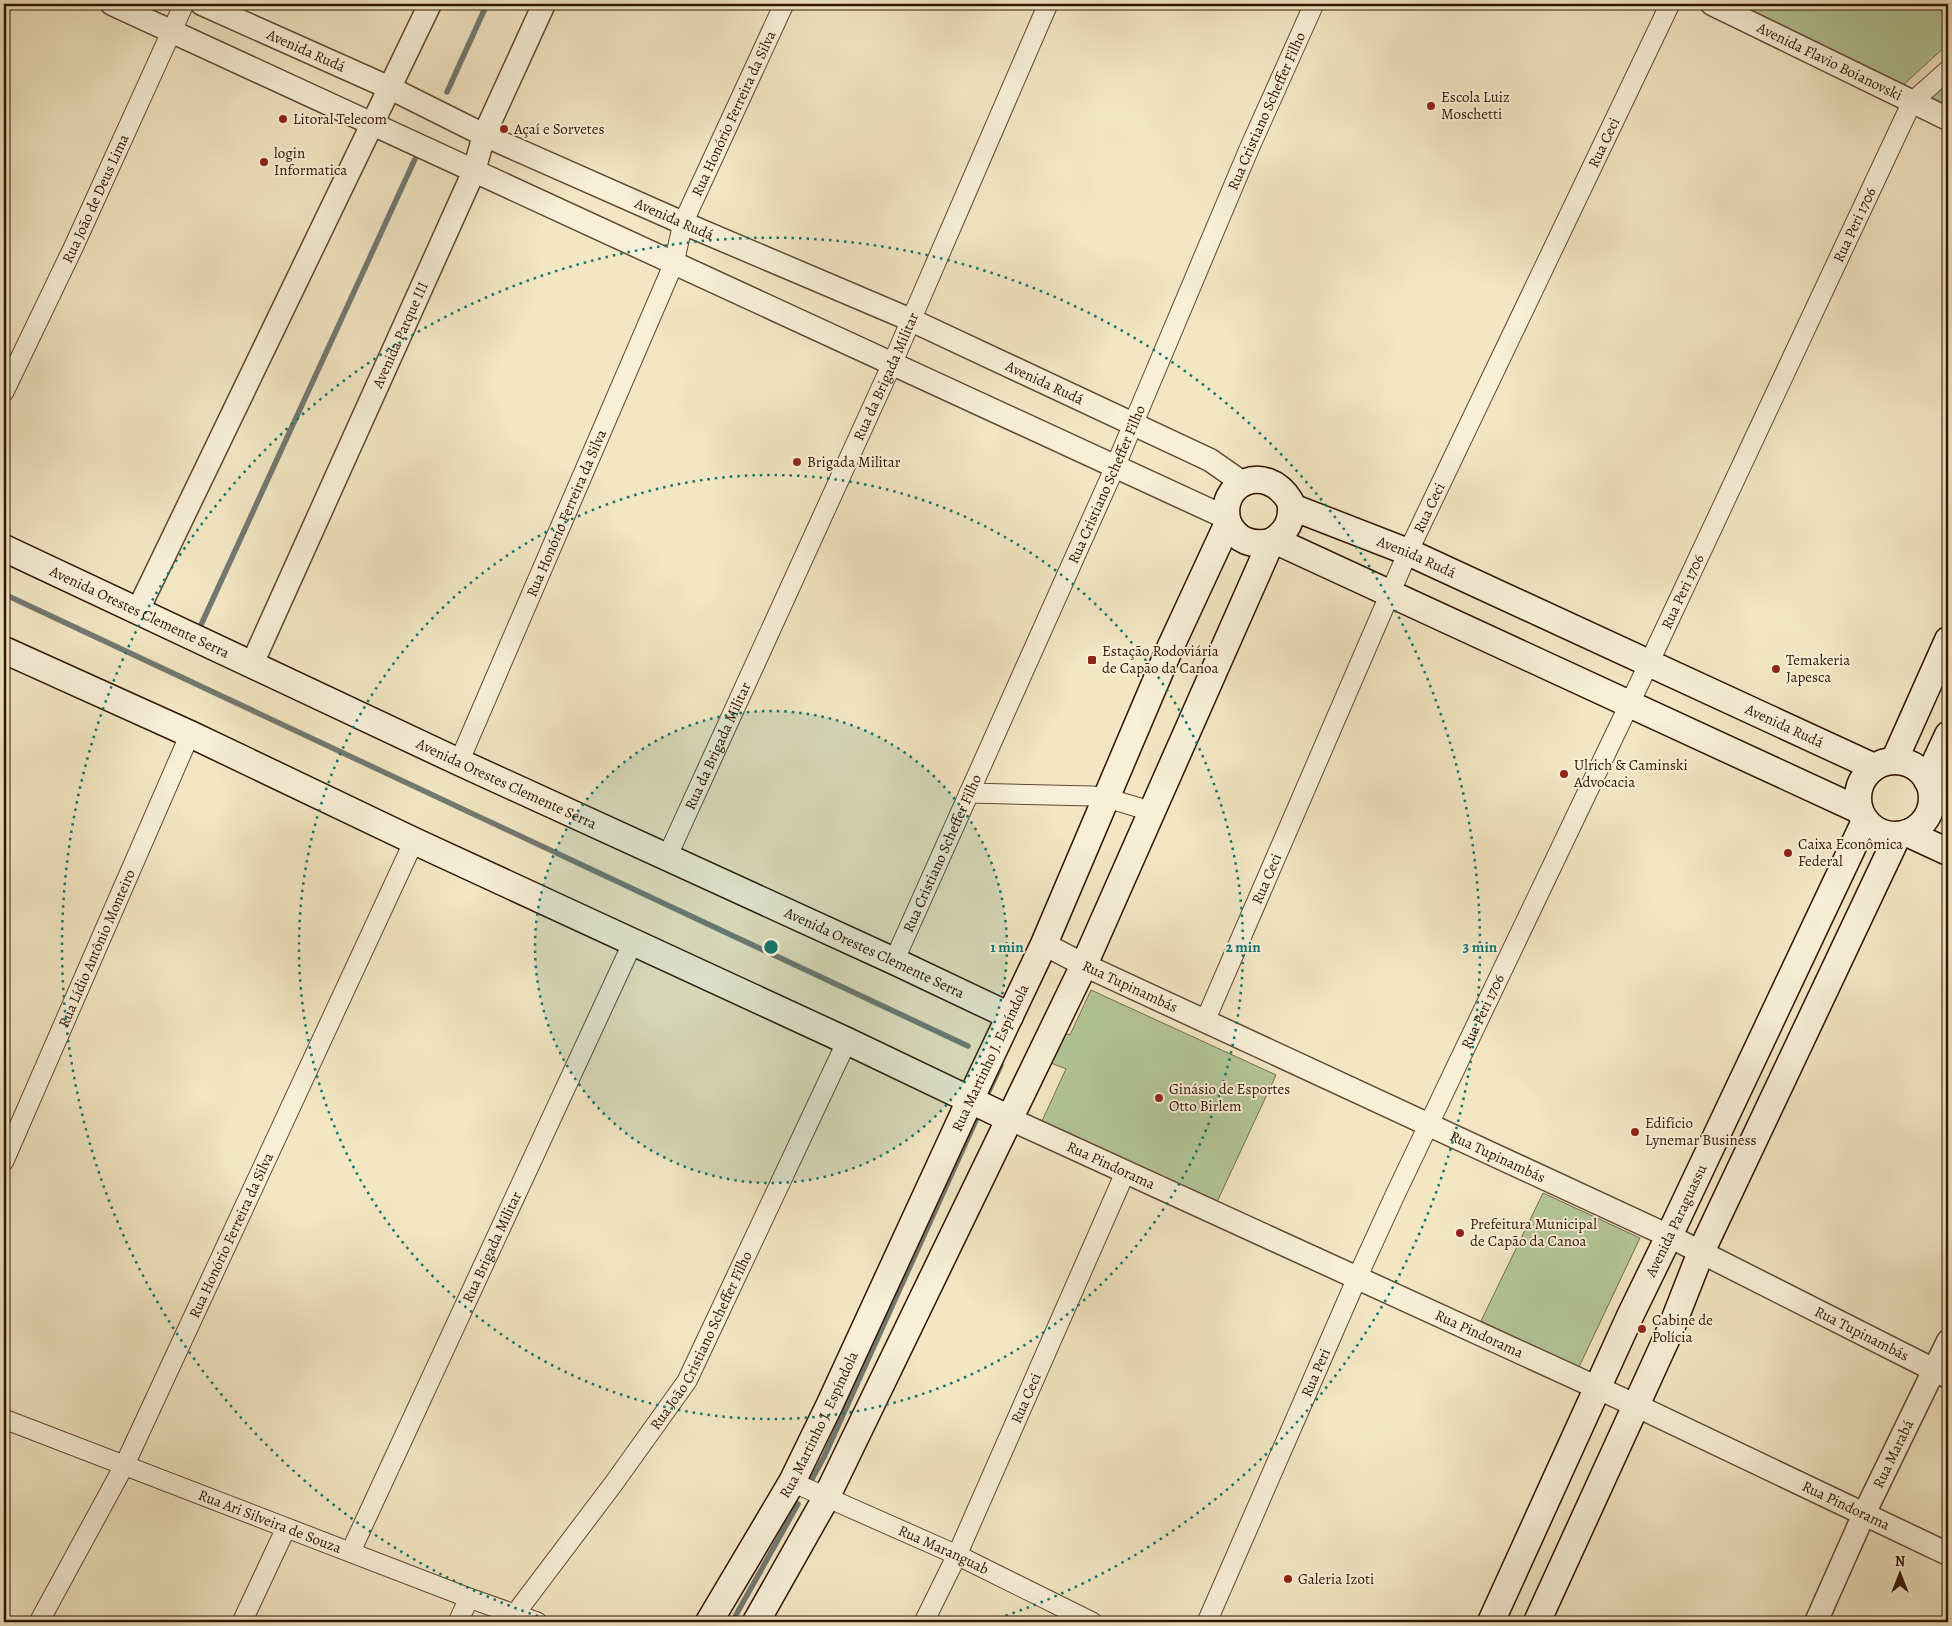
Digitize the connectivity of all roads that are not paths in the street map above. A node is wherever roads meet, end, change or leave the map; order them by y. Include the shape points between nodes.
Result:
1 (112, 4) edge
2 (184, 4) edge
3 (202, 4) edge
4 (430, 4) edge
5 (544, 4) edge
6 (784, 4) edge
7 (1048, 4) edge
8 (1314, 4) edge
9 (1670, 4) edge
10 (1712, 4) edge
11 (171, 31) junction
12 (1948, 70) edge
13 (390, 88) junction
14 (1912, 102) junction
15 (1948, 119) edge
16 (372, 124) junction
17 (484, 135) junction
18 (474, 171) junction
19 (683, 223) junction
20 (674, 263) junction
21 (910, 320) junction
22 (892, 364) junction
23 (4, 392) edge
24 (1132, 424) junction
25 (1115, 467) junction
26 (1243, 483) junction
27 (1292, 507) junction
28 (1227, 521) junction
29 (1273, 541) junction
30 (4, 548) edge
31 (1408, 552) junction
32 (1392, 593) junction
33 (138, 610) junction
34 (1948, 640) edge
35 (4, 650) edge
36 (1649, 663) junction
37 (252, 664) junction
38 (1629, 704) junction
39 (190, 734) junction
40 (1948, 735) edge
41 (459, 762) junction
42 (1884, 764) junction
43 (968, 793) junction
44 (1936, 793) edge
45 (1107, 798) junction
46 (1150, 811) junction
47 (1862, 816) junction
48 (1902, 834) junction
49 (414, 841) junction
50 (1948, 852) edge
51 (667, 857) junction
52 (633, 942) junction
53 (1044, 944) junction
54 (894, 961) junction
55 (1084, 965) junction
56 (1010, 1016) junction
57 (1205, 1021) junction
58 (846, 1040) junction
59 (970, 1100) junction
60 (1010, 1119) junction
61 (1428, 1123) junction
62 (4, 1161) edge
63 (1125, 1173) junction
64 (1669, 1236) junction
65 (1701, 1252) junction
66 (1357, 1278) junction
67 (1948, 1340) edge
68 (1942, 1374) edge
69 (1598, 1388) junction
70 (1635, 1404) junction
71 (4, 1419) edge
72 (124, 1464) junction
73 (792, 1482) junction
74 (826, 1498) junction
75 (1864, 1514) junction
76 (286, 1528) junction
77 (351, 1551) junction
78 (1948, 1554) edge
79 (957, 1555) junction
80 (469, 1598) junction
81 (515, 1614) junction
82 (39, 1622) edge
83 (242, 1622) edge
84 (458, 1622) edge
85 (538, 1622) edge
86 (709, 1622) edge
87 (756, 1622) edge
88 (924, 1622) edge
89 (1092, 1622) edge
90 (1208, 1622) edge
91 (1491, 1622) edge
92 (1537, 1622) edge
93 (1816, 1622) edge

1 - 11 street
2 - 11 street, Rua João de Deus Lima
3 - 13 street, Avenida Rudá
4 - 13 street
5 - 17 street, Avenida Parque III
6 - 19 street, Rua Honório Ferreira da Silva
7 - 21 street, Rua da Brigada Militar
8 - 24 street, Rua Cristiano Scheffer Filho
9 - 31 street, Rua Ceci
10 - 14 street, Avenida Flavio Boianovski
11 - 16 street
11 - 23 street, Rua João de Deus Lima
12 - 14 street, Rua Peri 1706
13 - 16 street
13 - 17 street, Avenida Rudá
14 - 15 street, Avenida Flavio Boianovski
14 - 36 street, Rua Peri 1706
16 - 18 street
16 - 33 street
17 - 18 street, Avenida Parque III
17 - 19 street, Avenida Rudá
18 - 20 street
18 - 37 street, Avenida Parque III
19 - 20 street, Rua Honório Ferreira da Silva
19 - 21 street, Avenida Rudá
20 - 22 street
20 - 41 street, Rua Honório Ferreira da Silva
21 - 22 street, Rua da Brigada Militar
21 - 24 street, Avenida Rudá
22 - 25 street
22 - 51 street, Rua da Brigada Militar
24 - 25 street, Rua Cristiano Scheffer Filho
24 - 26 street, Avenida Rudá via 1210,460
25 - 28 street
25 - 43 street, Rua Cristiano Scheffer Filho
26 - 27 main road via 1266,480 1277,484
26 - 28 main road, Rua Martinho J. Espíndola via 1227,503
27 - 29 main road via 1286,530
27 - 31 main road, Avenida Rudá
28 - 29 main road via 1232,530 1249,543
28 - 45 main road, Rua Martinho J. Espíndola
29 - 32 main road
29 - 46 main road
30 - 33 main road, Avenida Orestes Clemente Serra
31 - 32 street, Rua Ceci
31 - 36 main road, Avenida Rudá
32 - 38 main road
32 - 57 street, Rua Ceci
33 - 37 main road, Avenida Orestes Clemente Serra
34 - 42 main road
35 - 39 main road
36 - 38 street, Rua Peri 1706
36 - 42 main road, Avenida Rudá
37 - 41 main road, Avenida Orestes Clemente Serra
38 - 47 main road
38 - 61 street, Rua Peri 1706
39 - 49 main road
39 - 62 street, Rua Lídio Antônio Monteiro
40 - 44 main road
41 - 51 main road, Avenida Orestes Clemente Serra
42 - 44 main road via 1909,763 1920,770
42 - 47 main road via 1865,775 1859,786 1857,798
43 - 45 street
43 - 54 street, Rua Cristiano Scheffer Filho
44 - 48 main road via 1928,816 1920,825
45 - 46 street
45 - 53 main road, Rua Martinho J. Espíndola
46 - 55 main road
47 - 48 main road via 1874,829 1885,834
47 - 64 main road, Avenida Paraguassu
48 - 50 main road
48 - 65 main road
49 - 52 main road
49 - 72 street, Rua Honório Ferreira da Silva
51 - 54 main road, Avenida Orestes Clemente Serra
52 - 58 main road
52 - 77 street, Rua Brigada Militar
53 - 55 street, Rua Tupinambás
53 - 56 main road, Rua Martinho J. Espíndola
54 - 56 main road, Avenida Orestes Clemente Serra
55 - 57 street, Rua Tupinambás
55 - 60 main road
56 - 59 main road, Rua Martinho J. Espíndola
57 - 61 street, Rua Tupinambás
58 - 59 main road
58 - 81 street, Rua João Cristiano Scheffer Filho via 687,1381
59 - 60 main road
59 - 73 main road, Rua Martinho J. Espíndola
60 - 63 street, Rua Pindorama
60 - 74 main road
61 - 64 street, Rua Tupinambás
61 - 66 street, Rua Peri
63 - 66 street, Rua Pindorama
63 - 79 street, Rua Ceci
64 - 65 street, Rua Tupinambás
64 - 69 main road, Avenida Paraguassu
65 - 68 street, Rua Tupinambás
65 - 70 main road via 1670,1330
66 - 69 street, Rua Pindorama
66 - 90 street, Rua Peri
67 - 68 street, Rua Marabá
68 - 75 street, Rua Marabá
69 - 70 street, Rua Pindorama
69 - 91 main road, Avenida Paraguassu
70 - 75 street, Rua Pindorama
70 - 92 main road
71 - 72 street, Rua Ari Silveira de Souza
72 - 76 street, Rua Ari Silveira de Souza
72 - 82 street, Rua Honório Ferreira da Silva
73 - 74 street, Rua Maranguab
73 - 86 main road, Rua Martinho J. Espíndola
74 - 79 street, Rua Maranguab
74 - 87 main road
75 - 78 street, Rua Pindorama
75 - 93 street, Rua Marabá
76 - 77 street, Rua Ari Silveira de Souza
76 - 83 street
77 - 80 street, Rua Ari Silveira de Souza
79 - 88 street, Rua Ceci
79 - 89 street, Rua Maranguab
80 - 81 street, Rua Ari Silveira de Souza
80 - 84 street
81 - 85 street, Rua Ari Silveira de Souza

